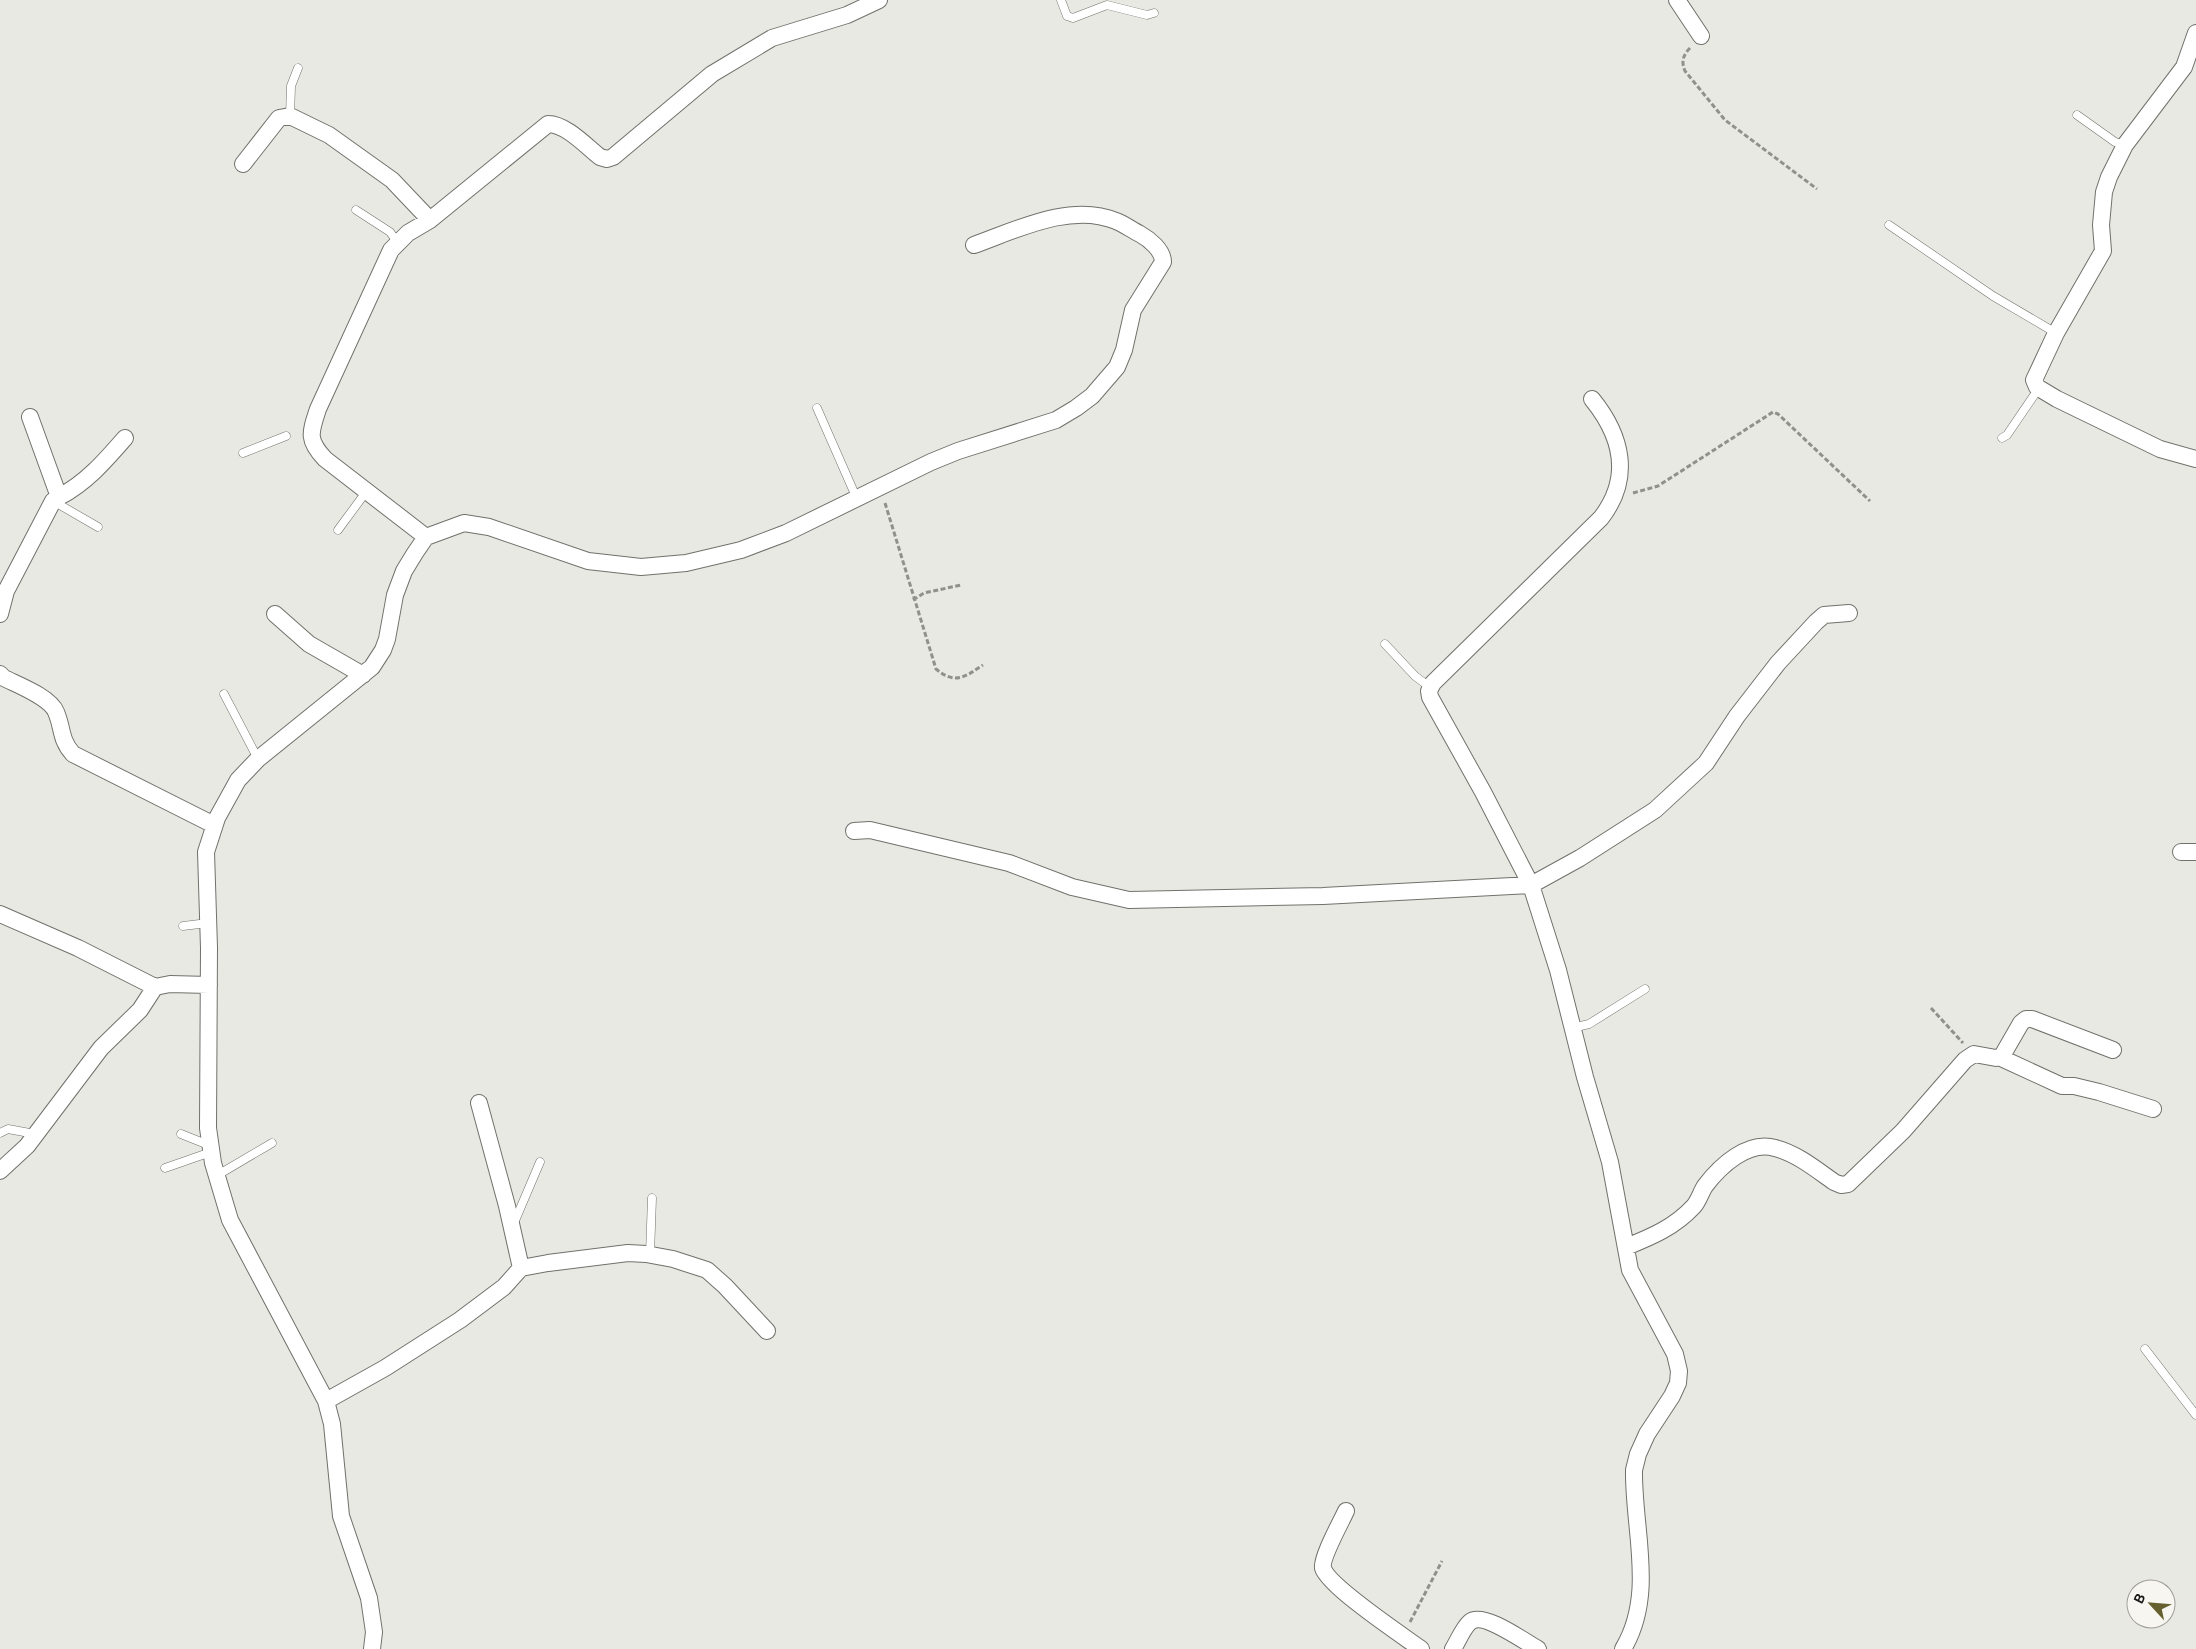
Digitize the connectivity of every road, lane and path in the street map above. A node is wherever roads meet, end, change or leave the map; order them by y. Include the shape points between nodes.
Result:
1 (879, 0) edge
2 (1060, 0) edge
3 (1676, 0) edge
4 (1154, 12) dead end
5 (2196, 33) edge
6 (1700, 36) joint
7 (298, 68) dead end
8 (2077, 115) dead end
9 (290, 116) junction
10 (2125, 145) junction
11 (243, 164) dead end
12 (1817, 189) dead end
13 (356, 210) dead end
14 (430, 220) junction
15 (1889, 225) dead end
16 (398, 243) junction
17 (974, 245) dead end
18 (2056, 333) junction
19 (2039, 388) junction
20 (1592, 399) dead end
21 (817, 408) dead end
22 (30, 417) dead end
23 (286, 436) dead end
24 (125, 438) dead end
25 (2002, 438) dead end
26 (244, 453) dead end
27 (2196, 460) edge
28 (880, 488) junction
29 (366, 492) junction
30 (1615, 496) junction
31 (56, 499) junction
32 (857, 499) junction
33 (1870, 501) dead end
34 (98, 527) dead end
35 (338, 530) dead end
36 (426, 538) junction
37 (961, 585) dead end
38 (913, 600) junction
39 (1849, 613) dead end
40 (0, 614) edge
41 (275, 614) dead end
42 (1385, 644) dead end
43 (983, 665) dead end
44 (0, 674) edge
45 (363, 675) junction
46 (1431, 688) junction
47 (224, 694) dead end
48 (258, 759) junction
49 (214, 825) junction
50 (854, 831) dead end
51 (1531, 885) junction
52 (0, 914) edge
53 (208, 923) junction
54 (183, 926) dead end
55 (209, 985) junction
56 (155, 986) junction
57 (1645, 989) dead end
58 (1931, 1008) dead end
59 (1572, 1028) junction
60 (2113, 1050) dead end
61 (1974, 1054) junction
62 (1999, 1056) junction
63 (479, 1103) dead end
64 (2153, 1109) dead end
65 (0, 1133) edge
66 (35, 1134) junction
67 (181, 1134) dead end
68 (272, 1143) dead end
69 (211, 1149) junction
70 (540, 1162) dead end
71 (165, 1168) dead end
72 (0, 1171) edge
73 (216, 1176) junction
74 (652, 1198) dead end
75 (512, 1230) junction
76 (1626, 1247) junction
77 (650, 1254) junction
78 (521, 1268) junction
79 (767, 1331) dead end
80 (2145, 1349) dead end
81 (326, 1401) junction
82 (2196, 1415) edge
83 (1346, 1511) dead end
84 (1442, 1560) dead end
85 (1403, 1636) junction
86 (372, 1649) edge
87 (1421, 1649) edge
88 (1453, 1649) edge
89 (1538, 1649) edge
90 (1623, 1649) edge

1 - 14 street via 847,15 772,38 712,74 613,158 600,157 563,128 548,124
2 - 4 lane via 1067,16 1073,18 1107,5 1147,15
3 - 6 street
5 - 10 street via 2184,67
6 - 12 path via 1685,53 1682,63 1701,92 1738,132
7 - 9 lane via 292,86
8 - 10 lane via 2115,142
9 - 11 street via 279,118
9 - 14 street via 329,136 392,180
10 - 18 street via 2104,192 2102,251
13 - 16 lane via 390,232
14 - 16 street
15 - 18 lane via 1993,296
16 - 29 street via 374,282 307,431 314,448
17 - 28 street via 1070,215 1094,216 1116,220 1147,238 1162,254 1163,262 1133,310 1117,367 1084,402 1056,420 958,450
18 - 19 street via 2034,380
19 - 25 lane
19 - 27 street via 2160,449
20 - 30 street via 1617,440 1620,468
21 - 32 lane
22 - 31 street
23 - 26 lane
24 - 31 street via 94,472
28 - 32 street
28 - 38 path
29 - 35 lane
29 - 36 street
30 - 33 path via 1658,486 1773,412
30 - 46 street via 1602,518
31 - 34 lane
31 - 40 street via 6,592
32 - 36 street via 786,533 741,550 663,565 588,561 489,527 464,523
36 - 45 street via 404,571 395,595 383,650
37 - 38 path via 924,593
38 - 43 path via 936,669 951,679 964,678
39 - 51 street via 1824,615 1816,622 1772,670 1706,763 1655,810
41 - 45 street via 309,644
42 - 46 lane
44 - 49 street via 53,706 63,741 73,754
45 - 48 street
46 - 51 street via 1430,697 1484,792
47 - 48 lane
48 - 49 street via 238,780
49 - 53 street via 206,852
50 - 51 street via 870,830 1010,863 1072,887 1129,900 1323,896
51 - 59 street via 1558,970
52 - 56 street
53 - 54 lane
53 - 55 street
55 - 56 street
55 - 69 street via 208,1128
56 - 66 street via 140,1010 101,1048
57 - 59 lane via 1589,1024
58 - 61 path
59 - 76 street via 1610,1162
60 - 62 street via 2026,1019
61 - 62 street
61 - 76 street via 1965,1060 1903,1131 1848,1184 1834,1182 1774,1147 1747,1150 1720,1169 1705,1186 1695,1205 1680,1218 1655,1236
62 - 64 street via 2062,1086 2099,1092
63 - 75 street
65 - 66 lane via 8,1129
66 - 72 street
67 - 69 lane
68 - 73 lane
69 - 71 lane
69 - 73 street
70 - 75 lane
73 - 81 street via 230,1220
74 - 77 lane
75 - 78 street
76 - 90 street via 1634,1281 1675,1354 1680,1371 1678,1383 1647,1434 1634,1470 1642,1576 1640,1606
77 - 78 street via 628,1253
77 - 79 street via 707,1270
78 - 81 street via 504,1287 460,1320
80 - 82 lane
81 - 86 street via 332,1424 341,1516 369,1598 374,1632
83 - 85 street via 1323,1568 1356,1602
84 - 85 path
85 - 87 street
88 - 89 street via 1471,1622 1478,1619

